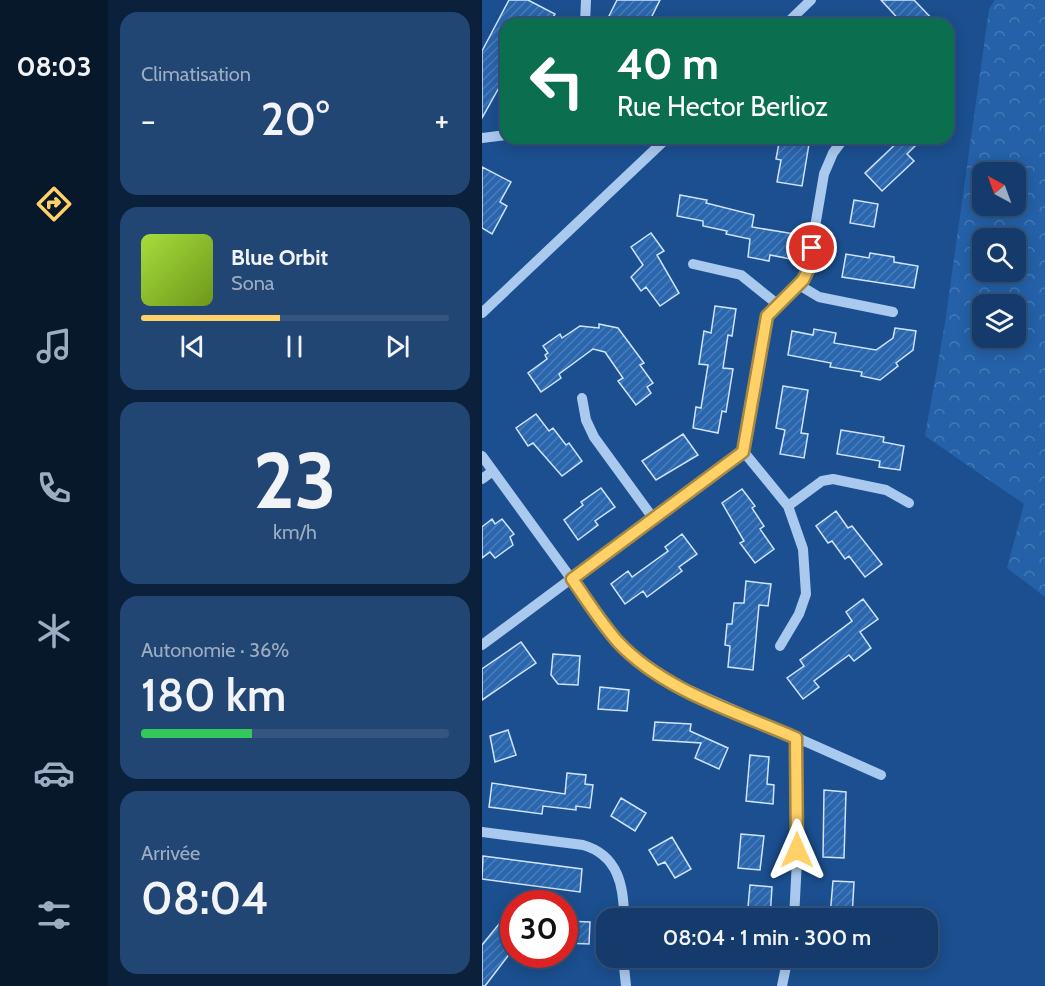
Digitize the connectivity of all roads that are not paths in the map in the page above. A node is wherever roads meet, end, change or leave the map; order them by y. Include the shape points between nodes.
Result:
1 (586, 0) edge
2 (811, 0) edge
3 (585, 18) edge
4 (792, 18) edge
5 (500, 136) edge
6 (482, 138) edge
7 (661, 144) edge
8 (840, 144) edge
9 (694, 264) dead end
10 (799, 285) junction
11 (777, 304) junction
12 (893, 312) dead end
13 (482, 313) edge
14 (582, 398) dead end
15 (743, 452) junction
16 (482, 456) edge
17 (493, 471) junction
18 (482, 479) edge
19 (909, 503) dead end
20 (788, 506) junction
21 (653, 518) junction
22 (572, 579) junction
23 (482, 645) edge
24 (780, 646) dead end
25 (796, 738) junction
26 (881, 775) dead end
27 (482, 832) edge
28 (623, 908) edge
29 (795, 908) edge
30 (624, 968) edge
31 (786, 968) edge
32 (626, 986) edge
33 (782, 986) edge

1 - 3 street
2 - 4 street
5 - 6 street
7 - 13 street
8 - 10 street via 824,174 809,268
9 - 11 street via 741,275
10 - 11 street
10 - 12 street via 819,297
11 - 15 street via 766,321
14 - 21 street via 594,437
15 - 20 street
15 - 21 street
16 - 17 street
17 - 18 street
17 - 22 street
19 - 20 street via 886,490 833,479 822,482
20 - 24 street via 803,549 807,580 803,606
21 - 22 street
22 - 23 street
22 - 25 street via 618,642 654,671
25 - 26 street
25 - 29 street
27 - 28 street via 583,845 598,851 612,864 622,885
30 - 32 street
31 - 33 street

